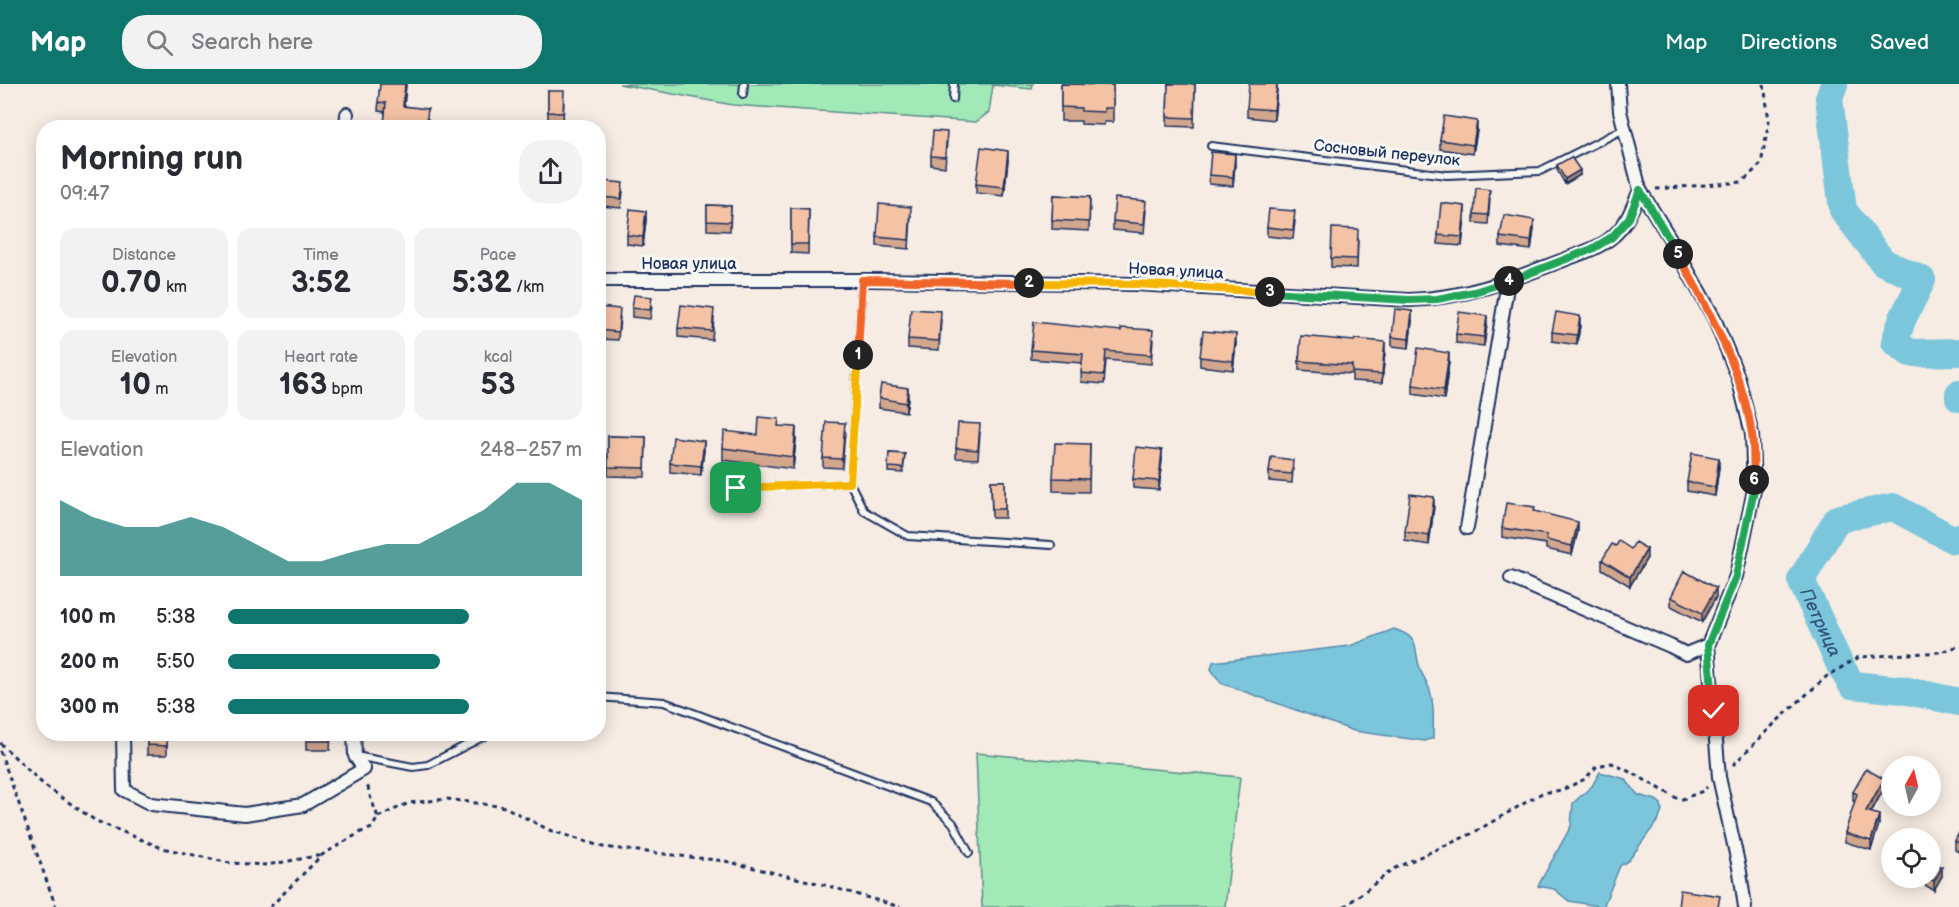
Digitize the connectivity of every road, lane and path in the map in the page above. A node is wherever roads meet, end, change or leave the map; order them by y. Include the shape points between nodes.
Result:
1 (744, 84) edge
2 (954, 84) edge
3 (1618, 84) edge
4 (1764, 84) edge
5 (743, 94) dead end
6 (953, 99) dead end
7 (346, 114) dead end
8 (346, 120) edge
9 (1624, 129) junction
10 (1211, 146) dead end
11 (1640, 190) junction
12 (606, 280) edge
13 (862, 280) junction
14 (1508, 282) junction
15 (850, 483) junction
16 (736, 488) dead end
17 (1467, 528) dead end
18 (1051, 545) dead end
19 (1511, 578) dead end
20 (1708, 645) junction
21 (1959, 646) edge
22 (606, 698) edge
23 (123, 741) edge
24 (354, 741) edge
25 (474, 741) edge
26 (0, 743) edge
27 (0, 752) edge
28 (355, 756) junction
29 (364, 769) junction
30 (1719, 777) junction
31 (378, 818) junction
32 (969, 853) dead end
33 (322, 855) junction
34 (56, 907) edge
35 (270, 907) edge
36 (900, 907) edge
37 (1344, 907) edge
38 (1745, 907) edge

1 - 5 lane
2 - 6 lane
3 - 9 street
4 - 11 path via 1769,121 1761,164 1742,182
7 - 8 street
9 - 10 lane, Сосновый переулок via 1540,171 1447,175
9 - 11 street
11 - 14 street, Новая улица via 1629,218 1612,237 1592,249
11 - 20 street via 1714,318 1738,377 1752,434 1754,490 1736,576
12 - 13 street, Новая улица
13 - 14 street, Новая улица via 1136,284 1409,300 1474,292
13 - 15 lane
14 - 17 street
15 - 16 lane
15 - 18 lane via 864,511 908,536
19 - 20 street via 1686,654
20 - 30 street
21 - 30 path via 1941,652 1859,657 1827,676
22 - 32 lane via 664,702 931,802 953,823
23 - 29 street via 124,790 151,804 245,814 303,805
24 - 28 street
25 - 28 lane via 428,765 413,767
26 - 33 path via 45,786 96,821 162,848 230,863 267,865
27 - 34 path
28 - 29 street
29 - 31 path
30 - 37 path via 1703,791 1680,800 1612,763 1597,766 1585,779 1562,790 1542,793 1471,834 1395,868
30 - 38 street
31 - 33 path via 372,828
31 - 36 path via 409,803 447,799 505,807 549,830 603,847 725,861
33 - 35 path

